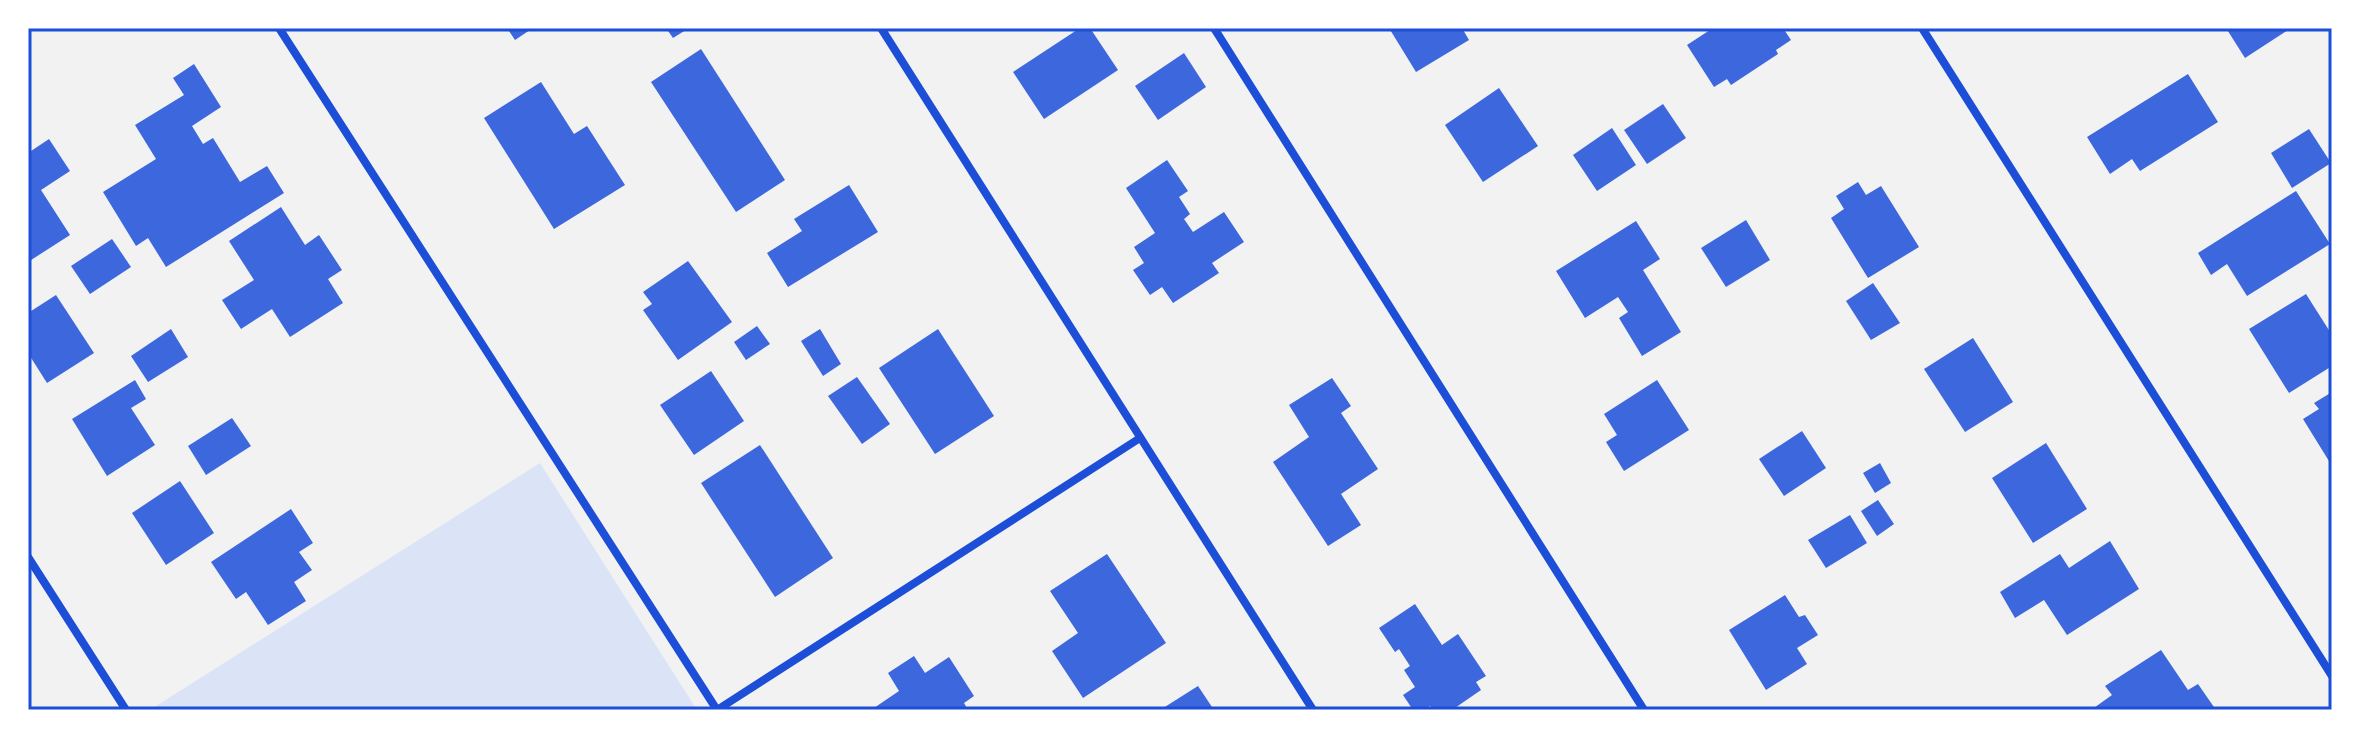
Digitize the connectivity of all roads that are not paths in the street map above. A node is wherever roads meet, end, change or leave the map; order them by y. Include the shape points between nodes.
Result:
1 (279, 28) edge
2 (881, 28) edge
3 (1214, 28) edge
4 (1922, 28) edge
5 (1140, 438) junction
6 (28, 557) edge
7 (2332, 676) edge
8 (126, 710) edge
9 (717, 710) edge
10 (1313, 710) edge
11 (1644, 710) edge

1 - 9 street
2 - 5 street
3 - 11 street
4 - 7 street
5 - 9 street
5 - 10 street
6 - 8 street

